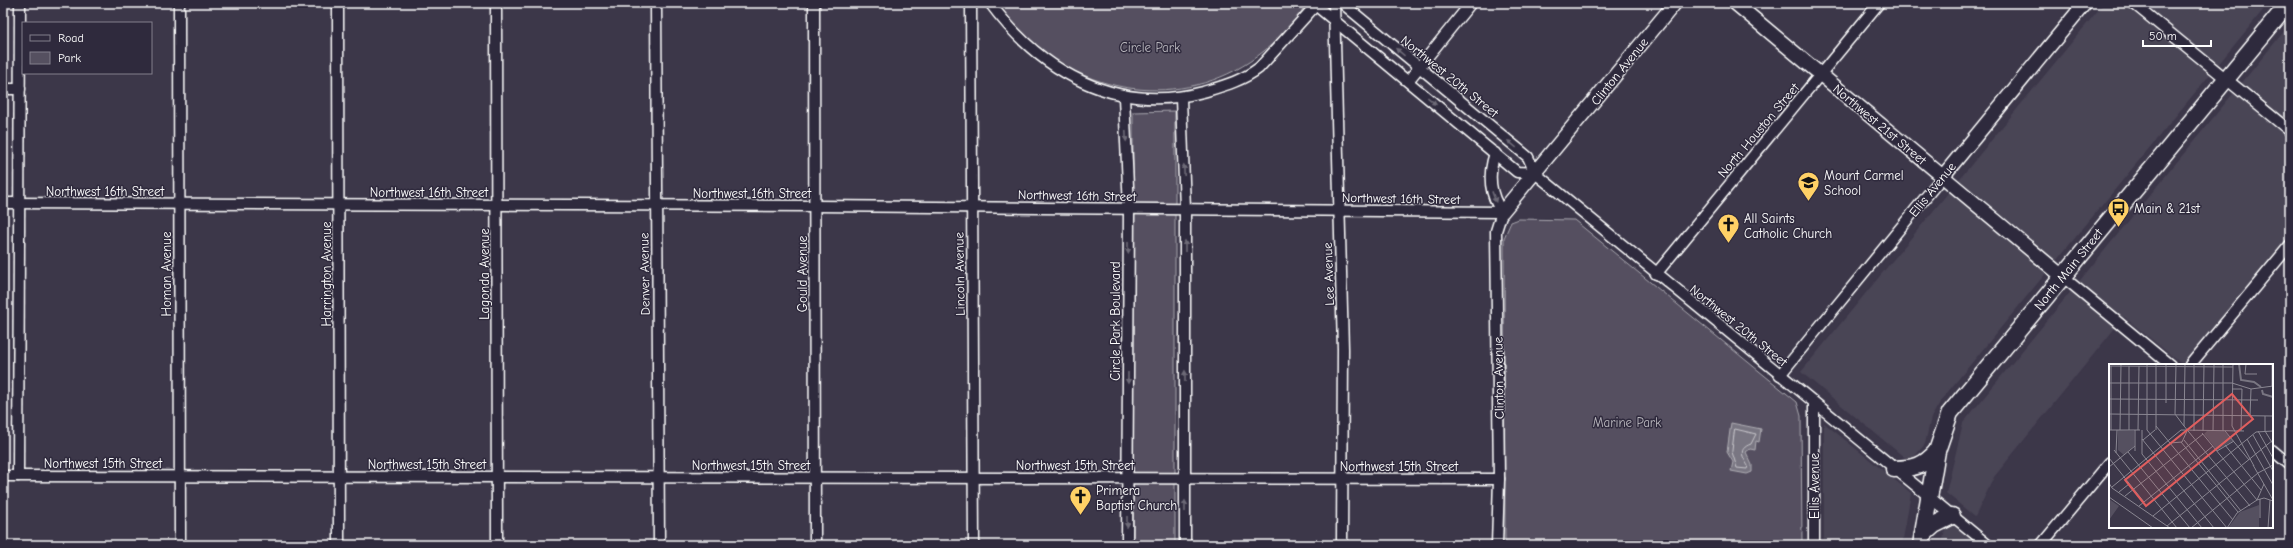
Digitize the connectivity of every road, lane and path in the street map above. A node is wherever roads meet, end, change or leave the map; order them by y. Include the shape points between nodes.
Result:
1 (20, 3) edge
2 (179, 3) edge
3 (338, 3) edge
4 (496, 3) edge
5 (656, 3) edge
6 (814, 3) edge
7 (970, 3) edge
8 (990, 3) edge
9 (1334, 3) edge
10 (1342, 3) edge
11 (1471, 3) edge
12 (1675, 3) edge
13 (1735, 3) edge
14 (1880, 3) edge
15 (2085, 3) edge
16 (2133, 3) edge
17 (2289, 3) edge
18 (1315, 4) edge
19 (1337, 23) junction
20 (1419, 67) junction
21 (1821, 75) junction
22 (2226, 79) junction
23 (1408, 81) junction
24 (3, 89) edge
25 (20, 89) junction
26 (1124, 97) junction
27 (1181, 98) junction
28 (2290, 131) edge
29 (1495, 153) junction
30 (1535, 173) junction
31 (1942, 176) junction
32 (3, 203) edge
33 (19, 203) junction
34 (179, 204) junction
35 (339, 205) junction
36 (497, 206) junction
37 (657, 206) junction
38 (815, 206) junction
39 (971, 207) junction
40 (1129, 209) junction
41 (1185, 209) junction
42 (1338, 210) junction
43 (1502, 212) junction
44 (2290, 245) edge
45 (1656, 274) junction
46 (2062, 276) junction
47 (2169, 364) edge
48 (2191, 364) edge
49 (1780, 375) junction
50 (1814, 404) junction
51 (1937, 451) junction
52 (2273, 451) edge
53 (2109, 463) edge
54 (2290, 465) edge
55 (1894, 469) junction
56 (3, 476) edge
57 (18, 476) junction
58 (180, 477) junction
59 (339, 477) junction
60 (497, 477) junction
61 (659, 478) junction
62 (815, 478) junction
63 (974, 478) junction
64 (1127, 478) junction
65 (1185, 479) junction
66 (1342, 479) junction
67 (1499, 479) junction
68 (1928, 496) junction
69 (1952, 516) junction
70 (1922, 540) edge
71 (180, 545) edge
72 (339, 545) edge
73 (497, 545) edge
74 (659, 545) edge
75 (815, 545) edge
76 (974, 545) edge
77 (1127, 545) edge
78 (1185, 545) edge
79 (1342, 545) edge
80 (1497, 545) edge
81 (1814, 545) edge
82 (1988, 545) edge
83 (2041, 545) edge

1 - 25 street
2 - 34 street, Homan Avenue
3 - 35 street, Harrington Avenue
4 - 36 street, Lagonda Avenue
5 - 37 street, Denver Avenue
6 - 38 street, Gould Avenue
7 - 39 street, Lincoln Avenue
8 - 26 street via 1012,30 1061,70 1089,85
9 - 19 street, Lee Avenue
20 -> 10 street, Northwest 20th Street
11 - 20 street
12 - 30 street, Clinton Avenue
13 - 21 street, Northwest 21st Street
14 - 21 street, North Houston Street
15 - 31 street, Ellis Avenue
16 - 22 street
17 - 22 main road, North Main Street
18 - 19 street
18 - 27 street via 1259,68 1220,87
19 - 23 street
19 - 42 street, Lee Avenue
20 - 23 street
30 -> 20 street, Northwest 20th Street via 1528,157
21 - 31 street, Northwest 21st Street
21 - 45 street, North Houston Street
22 - 28 street
22 - 46 main road, North Main Street
23 -> 29 street
24 - 25 street
25 - 33 street
26 - 27 street
26 -> 40 street, Circle Park Boulevard
41 -> 27 street
29 - 30 street via 1517,172
29 -> 43 street via 1491,164 1491,194
30 - 43 street, Clinton Avenue
30 - 45 street, Northwest 20th Street
31 - 46 street, Northwest 21st Street
31 - 49 street, Ellis Avenue
32 - 33 street, Northwest 16th Street
33 - 34 street, Northwest 16th Street
33 - 57 street
34 - 35 street, Northwest 16th Street
34 - 58 street, Homan Avenue
35 - 36 street, Northwest 16th Street
35 - 59 street, Harrington Avenue
36 - 37 street, Northwest 16th Street
36 - 60 street, Lagonda Avenue
37 - 38 street, Northwest 16th Street
37 - 61 street, Denver Avenue
38 - 39 street, Northwest 16th Street
38 - 62 street, Gould Avenue
39 - 40 street, Northwest 16th Street
39 - 63 street, Lincoln Avenue
40 - 41 street, Northwest 16th Street
40 -> 64 street, Circle Park Boulevard
41 - 42 street, Northwest 16th Street
65 -> 41 street
42 - 43 street, Northwest 16th Street
42 - 66 street, Lee Avenue via 1343,349
43 - 67 street, Clinton Avenue via 1496,231
44 - 48 street
45 - 49 street, Northwest 20th Street
46 - 47 street
46 - 51 main road, North Main Street via 1950,412
49 - 50 street, Northwest 20th Street
50 - 55 street, Northwest 20th Street
50 - 81 street, Ellis Avenue
51 - 55 main road via 1927,462 1910,468
51 - 68 main road, North Main Street
52 - 54 street
53 - 83 street
55 - 68 street, Northwest 20th Street
56 - 57 street, Northwest 15th Street
57 - 58 street, Northwest 15th Street
58 - 59 street, Northwest 15th Street
58 - 71 street, Homan Avenue
59 - 60 street, Northwest 15th Street
59 - 72 street, Harrington Avenue
60 - 61 street, Northwest 15th Street
60 - 73 street, Lagonda Avenue
61 - 62 street, Northwest 15th Street
61 - 74 street, Denver Avenue
62 - 63 street, Northwest 15th Street
62 - 75 street, Gould Avenue
63 - 64 street, Northwest 15th Street
63 - 76 street, Lincoln Avenue
64 - 65 street, Northwest 15th Street
64 -> 77 street, Circle Park Boulevard
65 - 66 street, Northwest 15th Street
78 -> 65 street
66 - 67 street, Northwest 15th Street
66 - 79 street, Lee Avenue
67 - 80 street, Clinton Avenue
68 - 69 street, Northwest 20th Street
68 - 70 main road, North Main Street
69 - 70 main road via 1934,525
69 - 82 street, Northwest 20th Street

